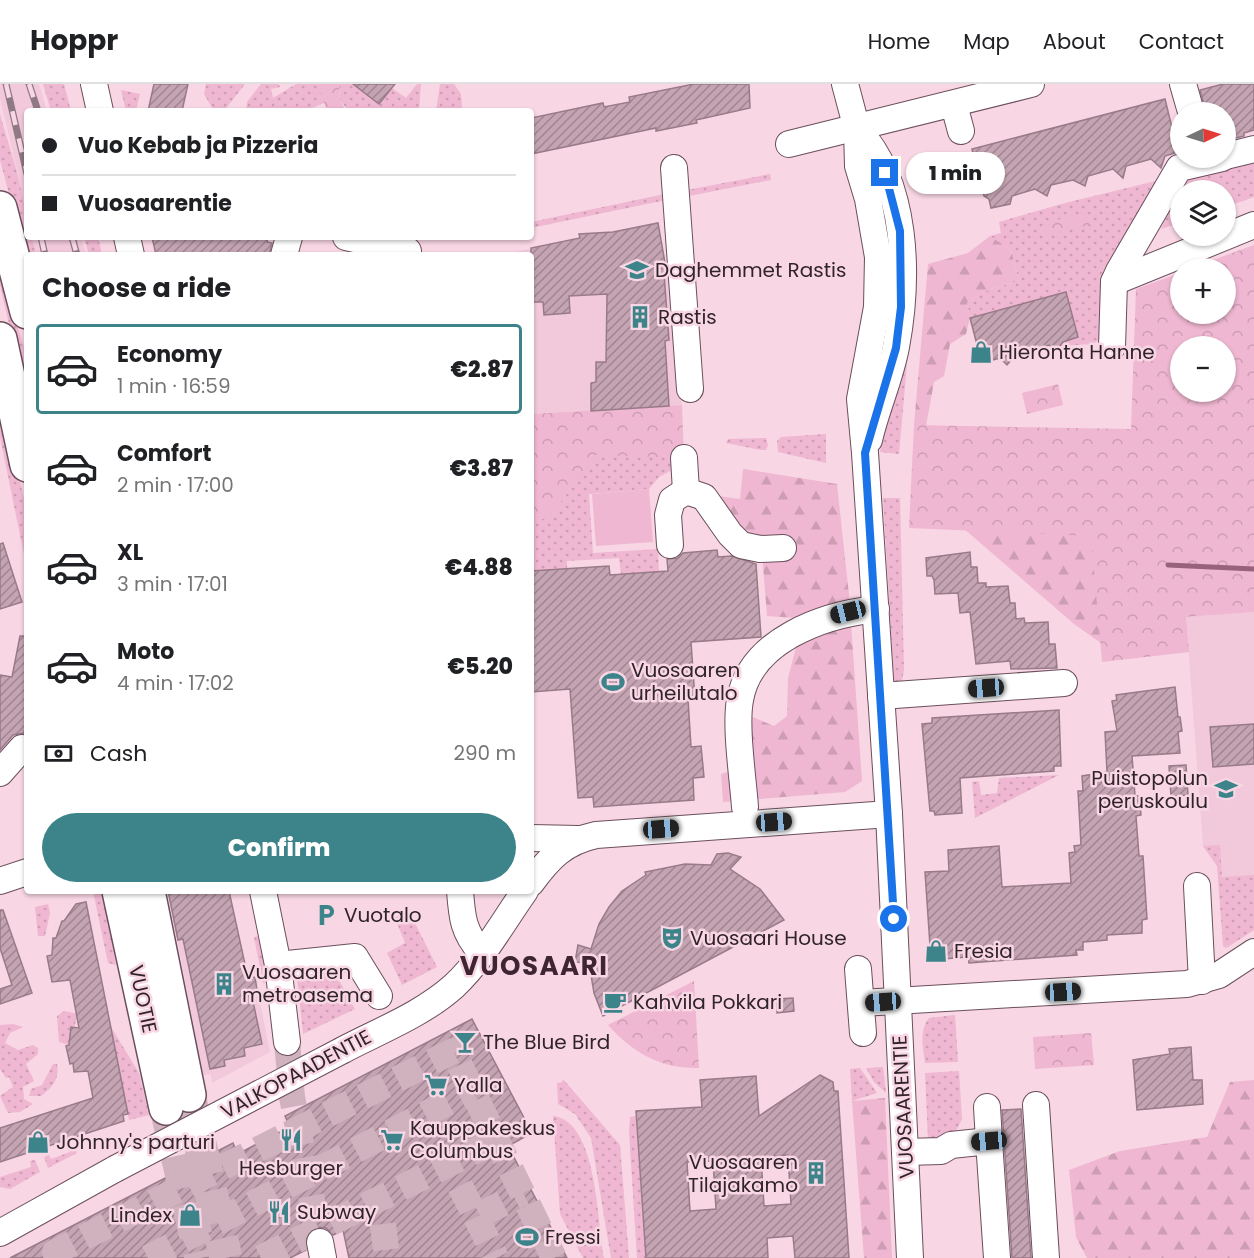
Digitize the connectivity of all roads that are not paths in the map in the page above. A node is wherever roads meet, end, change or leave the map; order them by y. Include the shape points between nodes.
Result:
1 (94, 84) edge
2 (845, 84) edge
3 (1031, 84) edge
4 (1183, 84) edge
5 (983, 90) edge
6 (1188, 102) edge
7 (954, 105) junction
8 (99, 108) edge
9 (856, 129) junction
10 (961, 131) dead end
11 (789, 144) dead end
12 (1254, 149) edge
13 (1236, 153) edge
14 (674, 168) dead end
15 (1179, 168) edge
16 (0, 208) edge
17 (1254, 225) edge
18 (359, 240) edge
19 (408, 251) dead end
20 (1114, 282) junction
21 (24, 300) edge
22 (0, 339) edge
23 (1112, 348) dead end
24 (690, 389) dead end
25 (24, 451) edge
26 (684, 458) dead end
27 (686, 491) junction
28 (670, 546) dead end
29 (783, 548) dead end
30 (876, 609) junction
31 (1064, 683) dead end
32 (881, 696) junction
33 (22, 748) dead end
34 (0, 773) edge
35 (745, 807) dead end
36 (888, 814) junction
37 (534, 838) edge
38 (579, 839) junction
39 (24, 873) edge
40 (534, 879) edge
41 (0, 881) edge
42 (1197, 886) dead end
43 (120, 894) edge
44 (148, 894) edge
45 (264, 894) edge
46 (460, 894) edge
47 (523, 894) edge
48 (481, 952) junction
49 (1254, 952) edge
50 (278, 965) junction
51 (858, 969) dead end
52 (1202, 981) junction
53 (379, 996) dead end
54 (898, 1002) junction
55 (861, 1003) junction
56 (863, 1034) dead end
57 (287, 1042) tunnel mouth
58 (1036, 1105) dead end
59 (987, 1107) dead end
60 (989, 1141) junction
61 (905, 1152) junction
62 (0, 1214) edge
63 (30, 1214) junction
64 (0, 1233) edge
65 (910, 1258) edge
66 (996, 1258) edge
67 (1046, 1258) edge

1 - 8 street
2 - 9 street, VUOSAARENTIE
3 - 5 street
4 - 6 street
5 - 7 street
7 - 9 street
7 - 10 street
9 - 11 street
9 - 30 street, VUOSAARENTIE via 858,166 878,257 877,307 860,399
12 - 13 street
14 - 24 street
15 - 20 street
16 - 21 main road
17 - 20 street
18 - 19 street
20 - 23 street
22 - 25 main road
26 - 27 street
27 - 28 street via 672,500 668,515
27 - 29 street via 704,497 741,545
30 - 32 street, VUOSAARENTIE
30 - 35 street via 848,612 805,626 764,656 749,674 739,703
31 - 32 street
32 - 36 street, VUOSAARENTIE
33 - 34 street
36 - 38 street via 619,832
36 - 54 street, VUOSAARENTIE
37 - 38 street
38 - 40 street via 549,858
39 - 41 street
42 - 52 street
43 - 44 main road, VUOTIE via 178,1102
45 - 50 street
46 - 48 street via 463,924
47 - 48 street, VALKOPAADENTIE
48 - 63 street, VALKOPAADENTIE, bridge via 456,984 432,1003
49 - 52 street via 1219,975
50 - 53 street via 355,957
50 - 57 street
51 - 55 street
52 - 54 street
54 - 55 street
54 - 61 street, VUOSAARENTIE
55 - 56 street
58 - 67 street
59 - 60 street
60 - 61 street
60 - 66 street
61 - 65 street, VUOSAARENTIE
62 - 63 street, VALKOPAADENTIE
63 - 64 street, VALKOPAADENTIE

